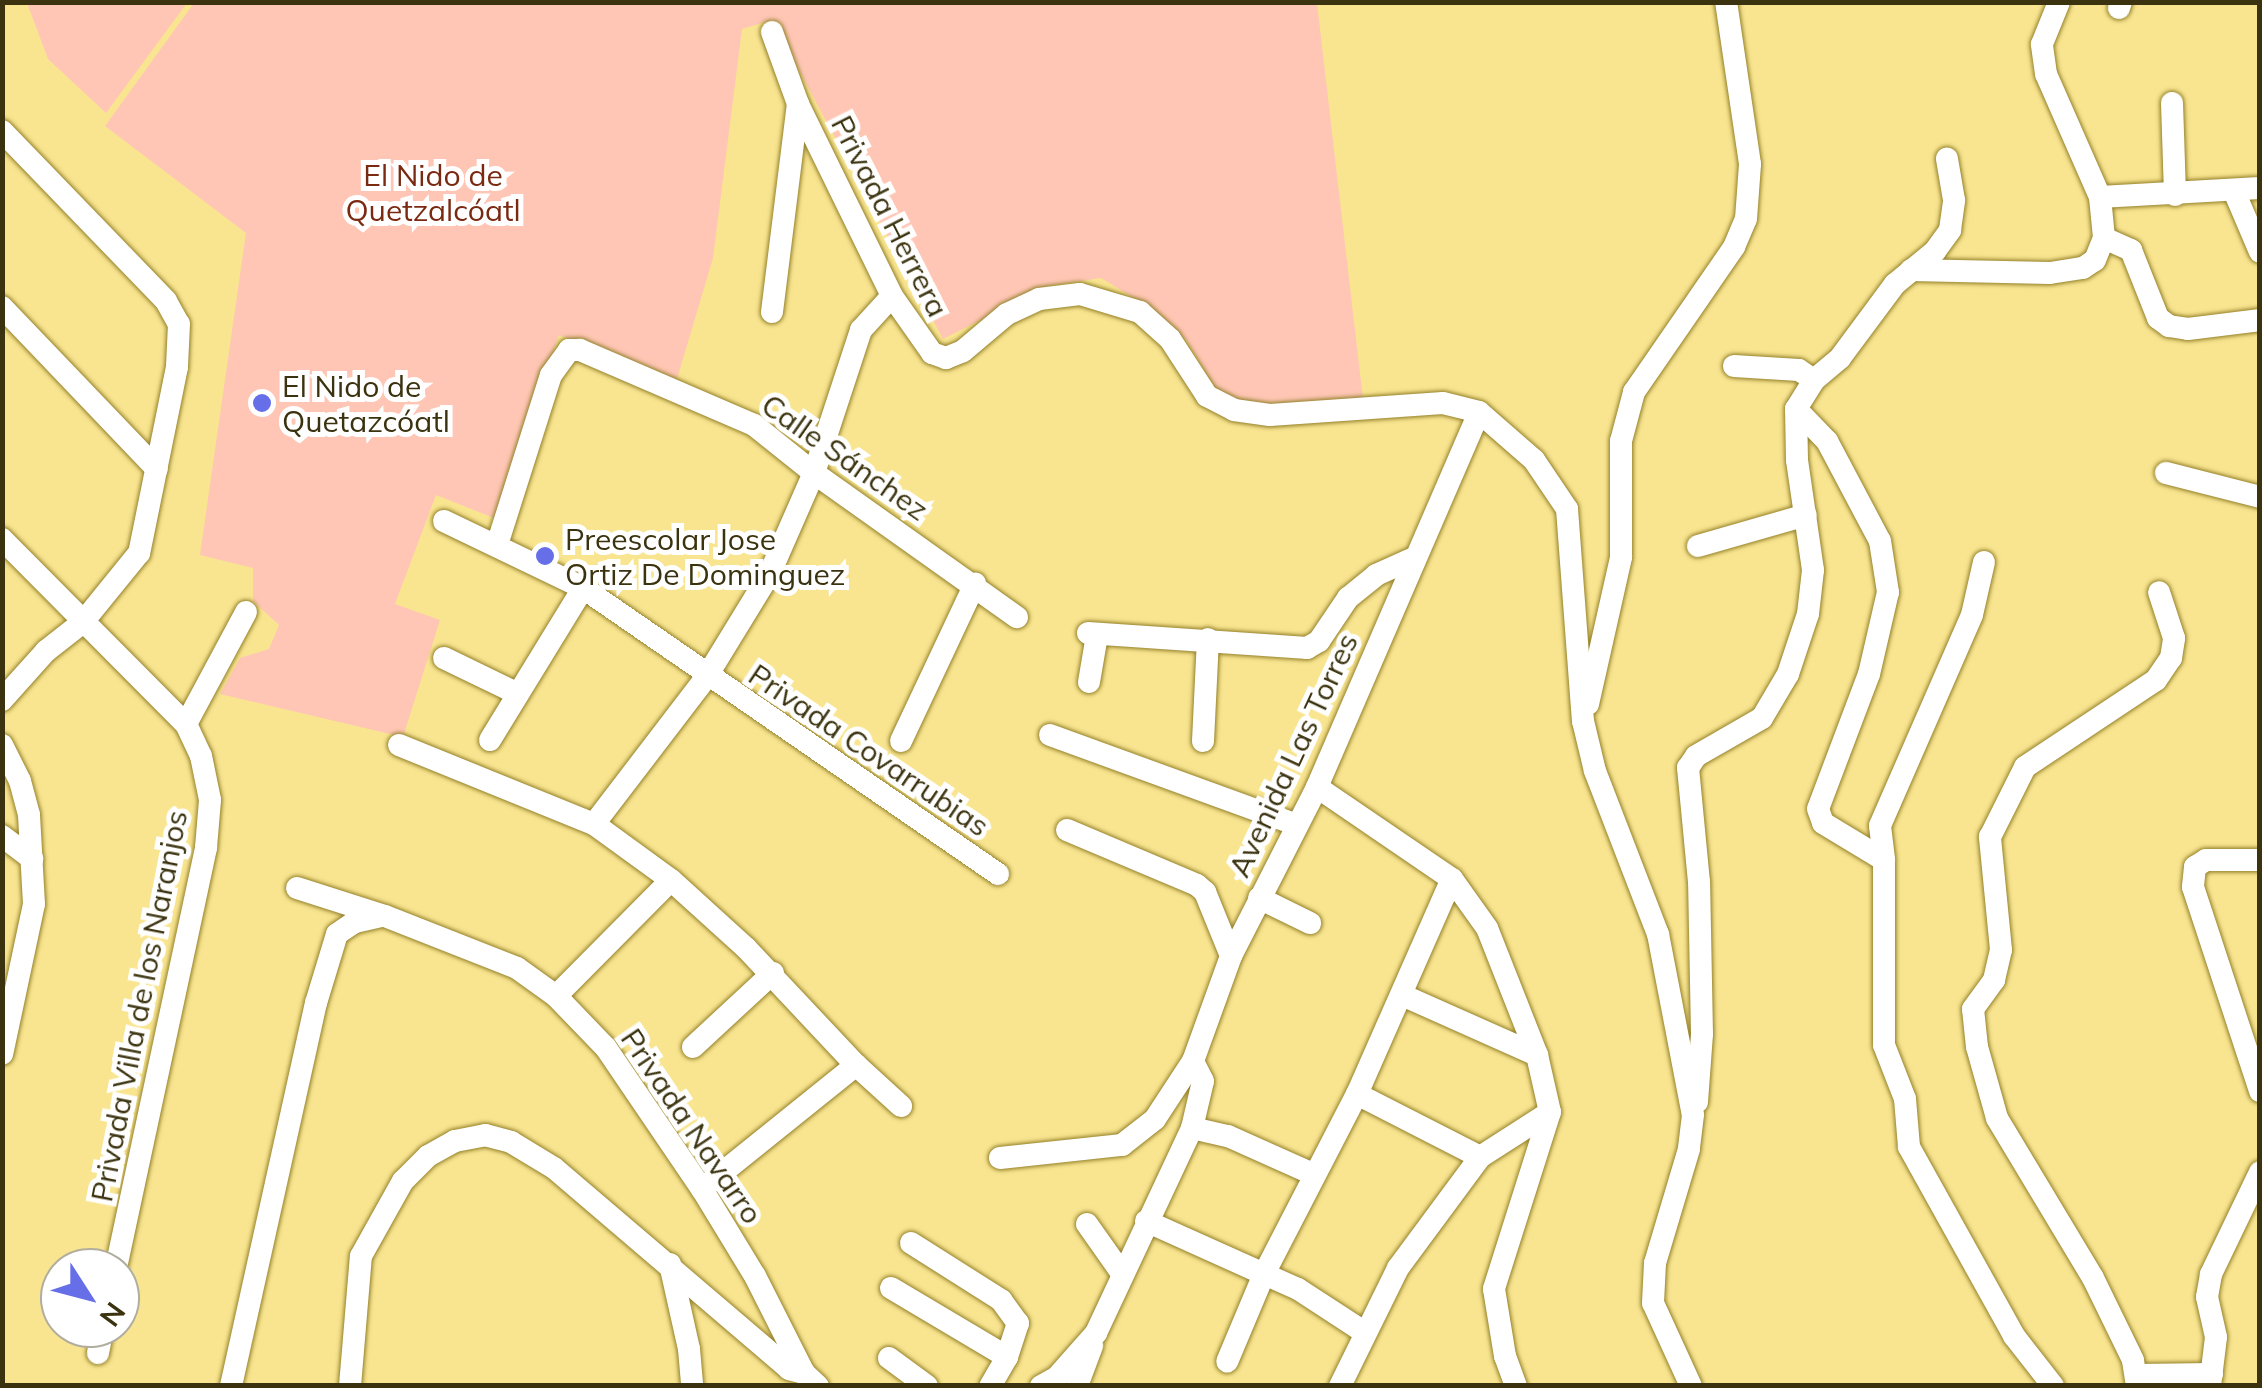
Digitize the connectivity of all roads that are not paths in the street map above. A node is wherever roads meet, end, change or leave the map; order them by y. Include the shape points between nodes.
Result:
1 (1726, 2) edge
2 (2059, 2) edge
3 (772, 32) dead end
4 (2172, 103) dead end
5 (798, 104) junction
6 (2, 131) edge
7 (1948, 159) dead end
8 (2260, 188) edge
9 (2234, 190) junction
10 (2175, 195) junction
11 (2100, 197) junction
12 (2104, 238) junction
13 (2260, 252) edge
14 (1911, 270) junction
15 (892, 296) junction
16 (2, 307) edge
17 (772, 312) dead end
18 (2260, 320) edge
19 (1734, 366) dead end
20 (1814, 380) junction
21 (1796, 409) junction
22 (1480, 412) junction
23 (157, 469) junction
24 (814, 473) junction
25 (2166, 473) dead end
26 (2260, 496) edge
27 (1806, 515) junction
28 (444, 522) dead end
29 (2, 538) edge
30 (497, 545) junction
31 (1698, 546) dead end
32 (1416, 557) junction
33 (1984, 562) dead end
34 (975, 584) junction
35 (582, 588) junction
36 (2160, 592) dead end
37 (246, 612) dead end
38 (1017, 617) dead end
39 (83, 622) junction
40 (1208, 639) junction
41 (444, 658) dead end
42 (707, 676) junction
43 (1089, 682) dead end
44 (516, 693) junction
45 (2, 700) edge
46 (1583, 721) junction
47 (186, 724) junction
48 (1050, 734) dead end
49 (490, 740) dead end
50 (901, 741) dead end
51 (1203, 741) dead end
52 (2, 745) edge
53 (399, 746) dead end
54 (1316, 787) junction
55 (594, 824) junction
56 (1295, 824) junction
57 (1067, 830) dead end
58 (2, 836) edge
59 (32, 860) junction
60 (1884, 860) junction
61 (2260, 860) edge
62 (998, 874) dead end
63 (1452, 879) junction
64 (671, 880) junction
65 (297, 888) dead end
66 (1259, 898) junction
67 (385, 916) junction
68 (1310, 924) dead end
69 (1232, 956) junction
70 (773, 973) junction
71 (1402, 994) junction
72 (556, 996) junction
73 (694, 1047) dead end
74 (2, 1054) edge
75 (1537, 1055) junction
76 (1193, 1061) junction
77 (856, 1065) junction
78 (2260, 1091) edge
79 (1357, 1094) junction
80 (901, 1106) dead end
81 (1550, 1112) junction
82 (1693, 1116) junction
83 (1192, 1128) junction
84 (1480, 1157) junction
85 (1000, 1158) dead end
86 (2260, 1172) edge
87 (1313, 1174) junction
88 (702, 1188) junction
89 (1146, 1221) junction
90 (1087, 1224) dead end
91 (910, 1243) dead end
92 (120, 1248) edge
93 (670, 1264) junction
94 (1264, 1274) junction
95 (1123, 1275) junction
96 (891, 1288) dead end
97 (1364, 1332) junction
98 (1096, 1334) junction
99 (99, 1348) edge
100 (98, 1353) dead end
101 (1008, 1357) junction
102 (890, 1358) dead end
103 (1227, 1362) dead end
104 (811, 1379) edge
105 (2136, 1380) edge
106 (2211, 1380) edge
107 (232, 1386) edge
108 (350, 1386) edge
109 (692, 1386) edge
110 (927, 1386) edge
111 (990, 1386) edge
112 (1041, 1386) edge
113 (1077, 1386) edge
114 (1340, 1386) edge
115 (1516, 1386) edge
116 (1692, 1386) edge
117 (2053, 1386) edge

1 - 46 street via 1750,164 1746,219 1634,392 1622,440 1621,557
2 - 11 street via 2042,44 2046,74
3 - 5 street, Privada Herrera
4 - 10 street
5 - 15 street, Privada Herrera
5 - 17 street
6 - 23 street via 166,301 179,324
7 - 14 street via 1950,230 1936,252
8 - 9 street
9 - 10 street
9 - 13 street
10 - 11 street
11 - 12 street
12 - 14 street via 2095,260 2083,268
12 - 18 street via 2131,250 2158,318 2169,326
14 - 20 street
15 - 22 street, Privada Herrera via 918,339 946,358 1038,299 1080,294 1140,312 1170,338 1207,396 1234,410 1270,415 1443,403
15 - 24 street via 861,330
16 - 23 street
19 - 20 street via 1799,370
20 - 21 street
21 - 27 street
21 - 60 street via 1827,442 1880,540 1888,592 1869,674 1818,809 1823,823
22 - 32 street, Avenida Las Torres
22 - 46 street via 1534,460 1567,509
23 - 39 street via 139,553
24 - 30 street, Calle Sánchez via 754,424 569,350 552,375
24 - 34 street, Calle Sánchez
24 - 42 street via 770,573
25 - 26 street
27 - 31 street
27 - 82 street via 1808,614 1788,674 1762,718 1696,756 1688,768 1701,996 1700,1087
28 - 30 street, Privada Covarrubias
29 - 39 street, Privada Villa de los Naranjos
30 - 35 street, Privada Covarrubias
32 - 40 street via 1376,575 1348,598 1307,648
32 - 54 street, Avenida Las Torres
33 - 60 street via 1972,616 1880,826
34 - 38 street, Calle Sánchez
34 - 50 street
35 - 42 street, Privada Covarrubias
35 - 44 street
36 - 105 street via 2174,638 2171,658 2156,680 2026,768 1990,837 2000,950 1994,980 1974,1009 1997,1118 2094,1278
37 - 47 street
39 - 45 street
39 - 47 street, Privada Villa de los Naranjos
40 - 43 street via 1092,634
40 - 51 street
41 - 44 street
42 - 55 street
42 - 62 street, Privada Covarrubias
44 - 49 street
46 - 82 street via 1658,934
47 - 92 street, Privada Villa de los Naranjos via 210,800 206,848
48 - 56 street
52 - 59 street via 29,815
53 - 55 street
54 - 56 street, Avenida Las Torres
54 - 63 street
55 - 64 street
56 - 66 street, Avenida Las Torres
57 - 69 street via 1197,885
58 - 59 street
59 - 74 street via 34,904
60 - 117 street via 1884,1045 1905,1100 1909,1147 2014,1336
61 - 78 street via 2206,860 2196,867 2193,887
63 - 71 street
63 - 75 street via 1486,928
64 - 70 street
64 - 72 street
65 - 67 street, Privada Navarro
66 - 68 street
66 - 69 street, Avenida Las Torres
67 - 72 street, Privada Navarro via 517,968
67 - 107 street via 337,934
69 - 76 street, Avenida Las Torres
70 - 73 street
70 - 77 street
71 - 75 street
71 - 79 street
72 - 88 street, Privada Navarro via 606,1048
75 - 81 street
76 - 83 street via 1203,1081
76 - 85 street, Avenida Las Torres via 1154,1119 1122,1146
77 - 80 street
77 - 88 street
79 - 84 street
79 - 87 street
81 - 84 street
81 - 115 street via 1494,1289
82 - 116 street via 1690,1149 1655,1264 1654,1303
83 - 87 street via 1228,1136
83 - 89 street
84 - 97 street via 1398,1268
86 - 106 street via 2211,1274
87 - 94 street
88 - 104 street, Privada Navarro
89 - 94 street
89 - 95 street
90 - 95 street
91 - 101 street via 1001,1300 1018,1323
93 - 104 street via 790,1369
93 - 108 street via 554,1168 511,1142 484,1136 455,1141 404,1181 361,1256
93 - 109 street
94 - 97 street
94 - 103 street
95 - 98 street
96 - 101 street
97 - 114 street
98 - 112 street
98 - 113 street
99 - 100 street
101 - 111 street
102 - 110 street
105 - 106 street

